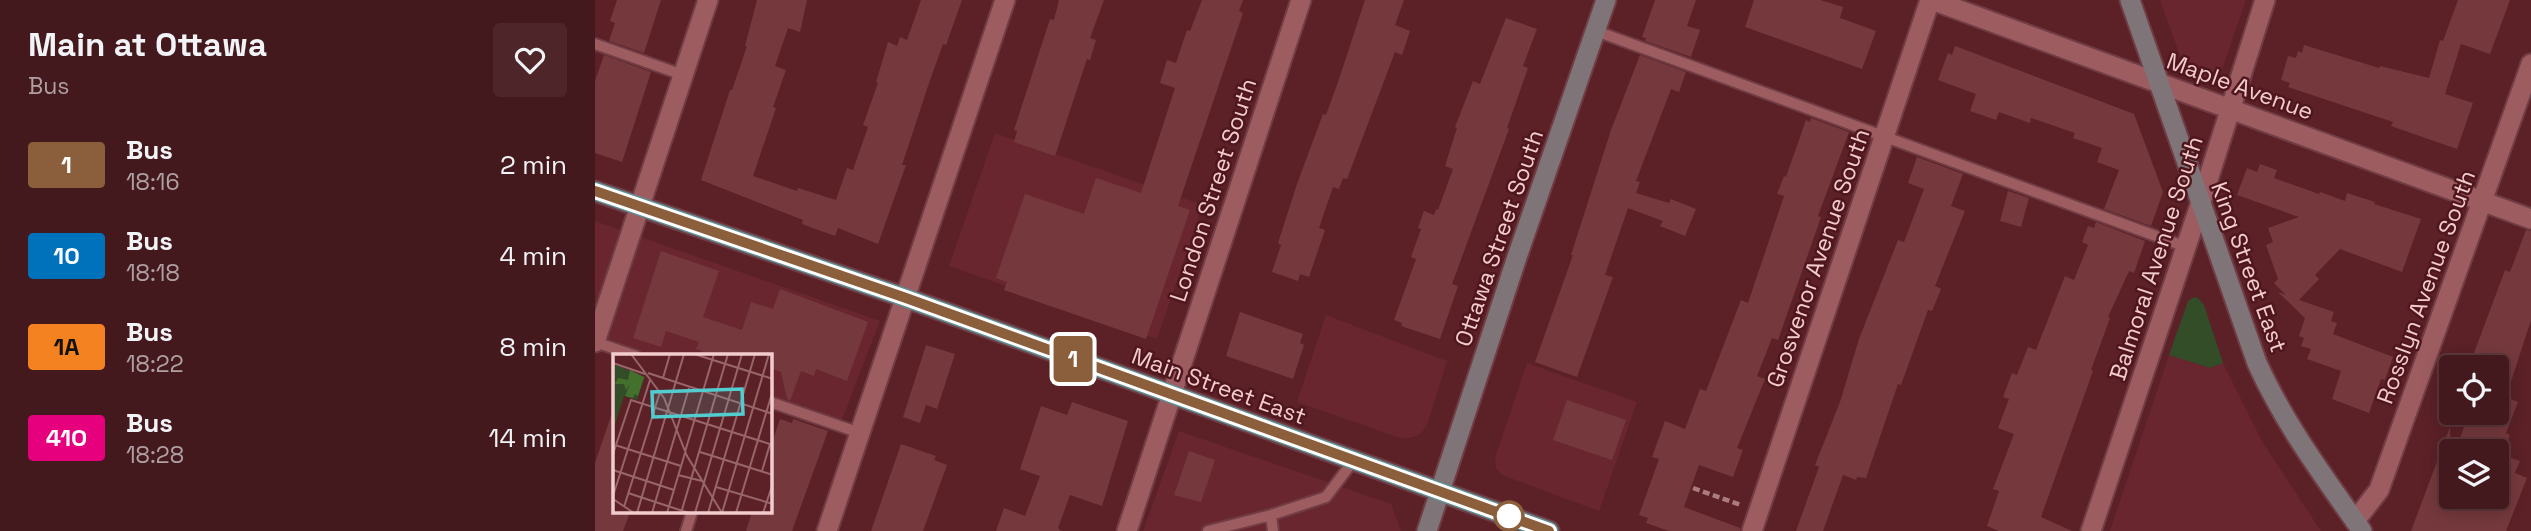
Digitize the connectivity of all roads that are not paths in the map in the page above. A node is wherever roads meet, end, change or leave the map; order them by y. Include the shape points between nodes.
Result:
1 (708, 0) edge
2 (1005, 0) edge
3 (1301, 0) edge
4 (1606, 0) edge
5 (1931, 0) edge
6 (2130, 0) edge
7 (2265, 0) edge
8 (1596, 31) junction
9 (595, 44) edge
10 (2531, 64) edge
11 (683, 75) junction
12 (2157, 80) junction
13 (2230, 108) junction
14 (1885, 135) junction
15 (595, 191) edge
16 (2483, 201) junction
17 (2200, 205) junction
18 (640, 207) junction
19 (2531, 219) edge
20 (2186, 247) junction
21 (906, 298) junction
22 (595, 342) edge
23 (630, 354) edge
24 (1171, 396) junction
25 (772, 403) edge
26 (859, 433) junction
27 (1354, 460) junction
28 (1441, 492) junction
29 (691, 514) edge
30 (1271, 514) junction
31 (2359, 526) edge
32 (1129, 530) edge
33 (685, 531) edge
34 (827, 531) edge
35 (1207, 531) edge
36 (1273, 531) edge
37 (1427, 531) edge
38 (1549, 531) edge
39 (1752, 531) edge
40 (2091, 531) edge

1 - 11 street
2 - 21 street
3 - 24 street, London Street South
4 - 8 main road, Ottawa Street South
5 - 12 street, Maple Avenue
5 - 14 street, Grosvenor Avenue South
6 - 12 main road, King Street East
7 - 13 street, Balmoral Avenue South
8 - 14 lane
8 - 28 main road, Ottawa Street South
9 - 11 lane
10 - 16 street, Rosslyn Avenue South
11 - 18 street
12 - 13 street, Maple Avenue
12 - 17 main road, King Street East
13 - 16 street, Maple Avenue
13 - 17 street, Balmoral Avenue South
14 - 20 lane
14 - 39 street, Grosvenor Avenue South
15 - 18 main road, Main Street East
16 - 19 street, Maple Avenue
16 - 31 street, Rosslyn Avenue South via 2379,490
17 - 20 street, Balmoral Avenue South
17 - 31 main road, King Street East via 2275,403
18 - 21 main road, Main Street East
18 - 22 street
20 - 40 street, Balmoral Avenue South
21 - 24 main road, Main Street East
21 - 26 street
22 - 23 lane
24 - 27 main road, Main Street East
24 - 32 street, London Street South
25 - 26 lane
26 - 34 street
27 - 28 main road, Main Street East
27 - 30 lane via 1326,497
28 - 37 main road, Ottawa Street South
28 - 38 main road, Main Street East
29 - 33 lane
30 - 35 lane
30 - 36 lane

